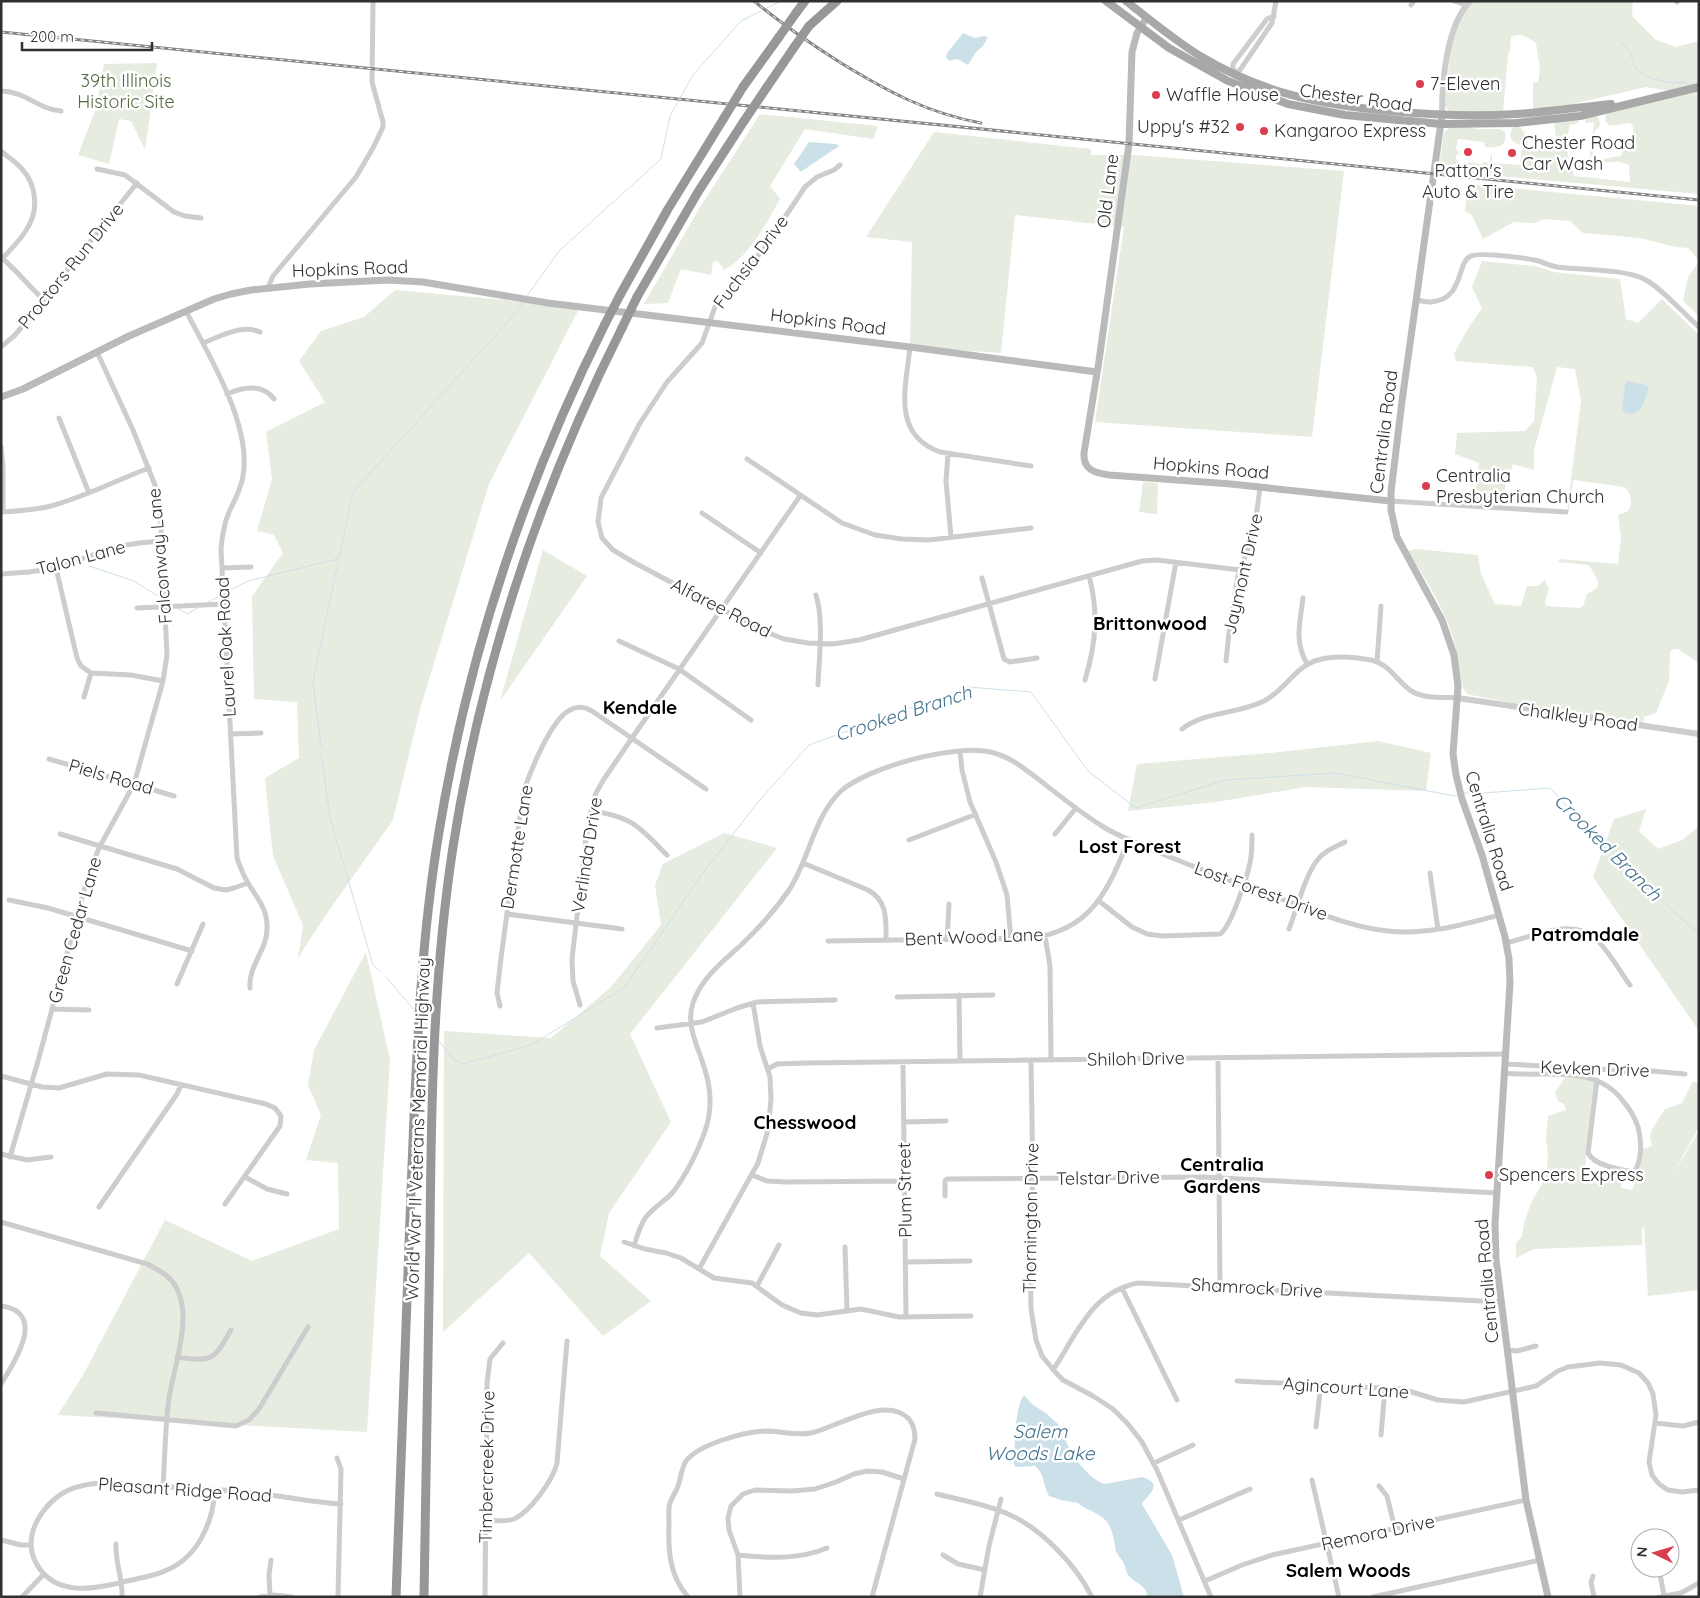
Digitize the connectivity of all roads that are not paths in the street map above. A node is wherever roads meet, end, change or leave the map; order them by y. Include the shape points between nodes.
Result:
1 (373, 1) edge
2 (826, 1) edge
3 (836, 1) edge
4 (1106, 1) edge
5 (1126, 1) edge
6 (1276, 1) edge
7 (1454, 1) edge
8 (1466, 2) edge
9 (803, 3) edge
10 (1146, 17) junction
11 (809, 26) junction
12 (1140, 28) junction
13 (1233, 73) junction
14 (1228, 81) junction
15 (1699, 88) edge
16 (1, 91) edge
17 (1628, 103) junction
18 (61, 111) dead end
19 (1442, 115) junction
20 (1441, 124) junction
21 (1, 151) edge
22 (840, 165) dead end
23 (97, 169) dead end
24 (137, 182) junction
25 (201, 218) dead end
26 (2, 259) edge
27 (268, 288) junction
28 (44, 300) junction
29 (1416, 300) junction
30 (186, 311) junction
31 (710, 323) junction
32 (1699, 327) edge
33 (260, 332) dead end
34 (203, 343) junction
35 (1, 347) edge
36 (910, 347) junction
37 (97, 352) junction
38 (1097, 372) junction
39 (227, 394) junction
40 (1, 396) edge
41 (274, 399) dead end
42 (59, 418) dead end
43 (1, 447) edge
44 (948, 454) junction
45 (747, 459) dead end
46 (1031, 466) dead end
47 (149, 468) junction
48 (1260, 488) junction
49 (89, 493) junction
50 (800, 496) junction
51 (1390, 501) junction
52 (2, 512) edge
53 (1566, 512) dead end
54 (702, 513) dead end
55 (1031, 528) dead end
56 (951, 537) junction
57 (161, 541) junction
58 (761, 553) junction
59 (1176, 562) junction
60 (251, 567) dead end
61 (56, 568) junction
62 (222, 568) junction
63 (1240, 570) junction
64 (1, 574) edge
65 (1089, 576) junction
66 (982, 578) dead end
67 (816, 595) dead end
68 (1303, 598) dead end
69 (224, 604) junction
70 (989, 604) junction
71 (1381, 606) dead end
72 (165, 607) junction
73 (137, 608) dead end
74 (721, 610) junction
75 (619, 641) dead end
76 (820, 644) junction
77 (1037, 658) dead end
78 (1226, 661) dead end
79 (1377, 662) junction
80 (1307, 664) junction
81 (678, 669) junction
82 (92, 673) junction
83 (1155, 679) dead end
84 (1085, 680) dead end
85 (162, 682) junction
86 (818, 684) dead end
87 (84, 697) dead end
88 (1458, 698) junction
89 (751, 720) dead end
90 (1182, 729) dead end
91 (261, 733) dead end
92 (230, 734) junction
93 (1699, 734) edge
94 (632, 738) junction
95 (960, 751) junction
96 (48, 759) dead end
97 (134, 784) junction
98 (706, 789) dead end
99 (174, 796) dead end
100 (1076, 808) junction
101 (590, 812) junction
102 (974, 815) junction
103 (60, 834) dead end
104 (1055, 834) dead end
105 (1252, 835) dead end
106 (1129, 839) junction
107 (909, 840) dead end
108 (1345, 842) dead end
109 (100, 846) junction
110 (667, 855) dead end
111 (803, 863) junction
112 (1430, 873) dead end
113 (248, 883) junction
114 (1243, 886) junction
115 (9, 900) dead end
116 (1099, 901) junction
117 (949, 904) dead end
118 (1298, 906) junction
119 (507, 914) junction
120 (1499, 915) junction
121 (76, 917) junction
122 (576, 923) junction
123 (203, 924) dead end
124 (622, 929) dead end
125 (1289, 929) dead end
126 (1438, 929) junction
127 (1045, 936) junction
128 (1011, 939) junction
129 (886, 940) junction
130 (947, 940) junction
131 (828, 941) dead end
132 (1506, 943) junction
133 (192, 951) junction
134 (177, 984) dead end
135 (1630, 985) dead end
136 (250, 988) dead end
137 (959, 995) junction
138 (993, 995) dead end
139 (897, 997) dead end
140 (835, 1000) dead end
141 (753, 1003) junction
142 (580, 1005) dead end
143 (500, 1006) dead end
144 (52, 1009) junction
145 (89, 1010) dead end
146 (690, 1024) junction
147 (657, 1028) dead end
148 (1506, 1054) junction
149 (1218, 1058) junction
150 (1031, 1060) junction
151 (1051, 1060) junction
152 (960, 1061) junction
153 (903, 1062) junction
154 (1505, 1064) junction
155 (768, 1068) junction
156 (1504, 1073) junction
157 (1685, 1074) dead end
158 (1, 1076) edge
159 (1597, 1080) junction
160 (32, 1084) junction
161 (181, 1085) junction
162 (770, 1121) junction
163 (946, 1121) dead end
164 (904, 1122) junction
165 (840, 1124) dead end
166 (1, 1154) edge
167 (10, 1157) junction
168 (51, 1157) dead end
169 (752, 1175) junction
170 (245, 1177) junction
171 (1219, 1178) junction
172 (1033, 1179) junction
173 (905, 1180) junction
174 (1497, 1193) junction
175 (288, 1194) dead end
176 (945, 1196) dead end
177 (225, 1204) dead end
178 (99, 1207) dead end
179 (1, 1222) edge
180 (624, 1242) dead end
181 (779, 1245) dead end
182 (634, 1246) junction
183 (845, 1247) dead end
184 (970, 1261) dead end
185 (906, 1262) junction
186 (699, 1269) junction
187 (757, 1286) junction
188 (1220, 1287) junction
189 (1122, 1288) junction
190 (1502, 1302) junction
191 (1, 1306) edge
192 (847, 1310) junction
193 (971, 1316) dead end
194 (906, 1317) junction
195 (308, 1327) dead end
196 (231, 1330) dead end
197 (567, 1341) dead end
198 (503, 1343) dead end
199 (1536, 1346) dead end
200 (1507, 1350) junction
201 (177, 1356) junction
202 (1053, 1370) junction
203 (1237, 1381) dead end
204 (1, 1384) edge
205 (1321, 1384) junction
206 (1385, 1388) junction
207 (1512, 1390) junction
208 (1176, 1400) dead end
209 (96, 1413) dead end
210 (167, 1420) junction
211 (1655, 1422) junction
212 (1699, 1422) edge
213 (1316, 1427) dead end
214 (1381, 1435) dead end
215 (1194, 1445) dead end
216 (337, 1458) dead end
217 (1154, 1463) junction
218 (904, 1479) junction
219 (1312, 1480) dead end
220 (1379, 1486) dead end
221 (163, 1487) junction
222 (1250, 1489) dead end
223 (215, 1490) junction
224 (1699, 1490) edge
225 (937, 1494) dead end
226 (1001, 1499) dead end
227 (1526, 1500) junction
228 (341, 1504) junction
229 (997, 1510) junction
230 (486, 1520) junction
231 (1179, 1520) junction
232 (1395, 1530) junction
233 (1, 1540) edge
234 (116, 1544) dead end
235 (1327, 1544) junction
236 (31, 1545) junction
237 (827, 1548) dead end
238 (738, 1555) junction
239 (943, 1555) dead end
240 (271, 1560) dead end
241 (1540, 1560) junction
242 (984, 1570) junction
243 (44, 1574) junction
244 (1593, 1576) dead end
245 (1661, 1578) edge
246 (1204, 1581) junction
247 (122, 1582) junction
248 (1699, 1583) edge
249 (270, 1595) junction
250 (1664, 1596) edge
251 (22, 1597) edge
252 (122, 1597) edge
253 (260, 1597) edge
254 (292, 1597) edge
255 (338, 1597) edge
256 (396, 1597) edge
257 (424, 1597) edge
258 (485, 1597) edge
259 (688, 1597) edge
260 (740, 1597) edge
261 (872, 1597) edge
262 (980, 1597) edge
263 (1092, 1597) edge
264 (1211, 1597) edge
265 (1339, 1597) edge
266 (1373, 1597) edge
267 (1548, 1597) edge
268 (1594, 1597) edge
269 (1659, 1597) edge

1 - 27 street via 372,82 383,127 356,177 273,276
2 - 11 highway, World War II Veterans Memorial Highway
3 - 11 highway
4 - 12 main road, Chester Road
5 - 10 main road, Chester Road
6 - 13 street via 1274,16 1267,19 1233,64
7 - 8 street
8 - 19 street, Centralia Road via 1451,38
9 - 256 highway, World War II Veterans Memorial Highway, bridge via 743,87 664,216 576,384 525,507 495,594 465,703 439,830 424,936 418,1016
10 - 12 main road, Old Lane
10 - 13 main road, Chester Road via 1199,55
11 - 257 highway, World War II Veterans Memorial Highway, bridge via 698,192 622,328 566,447 544,506 513,594 476,730 453,849 439,955 433,1052
12 - 14 main road, Chester Road via 1186,59
12 - 38 main road, Old Lane via 1131,58 1129,144
13 - 14 street
13 - 19 main road, Chester Road via 1278,91 1330,105
14 - 20 main road, Chester Road via 1288,104 1321,111
15 - 17 main road, Chester Road
16 - 18 street via 20,93 48,109
17 - 19 main road, Chester Road via 1516,114
17 - 20 main road, Chester Road via 1590,114 1551,120
19 - 20 main road, Centralia Road
20 - 29 main road, Centralia Road
21 - 26 street via 29,179 35,205 28,228
22 - 31 street, Fuchsia Drive via 805,187 763,250 720,299
23 - 24 street via 120,173
24 - 25 street via 174,212
24 - 28 street, Proctors Run Drive
26 - 28 street
27 - 30 main road, Hopkins Road via 231,294
27 - 31 main road, Hopkins Road via 406,280
28 - 35 street, Proctors Run Drive
29 - 32 street via 1431,302 1442,299 1459,282 1468,257 1484,255 1638,276 1654,286
29 - 51 main road, Centralia Road
30 - 34 street, Laurel Oak Road
30 - 37 main road, Hopkins Road
31 - 36 main road, Hopkins Road
31 - 74 street, Alfaree Road via 702,343 666,383 640,423 601,498 598,522 602,538 613,550
33 - 34 street via 244,329
34 - 39 street, Laurel Oak Road
36 - 38 main road, Hopkins Road
36 - 44 street via 904,402 908,424 926,446
37 - 40 main road, Hopkins Road via 23,389
37 - 47 street, Falconway Lane
38 - 48 main road, Hopkins Road via 1084,458 1092,471
39 - 41 street via 241,388 256,388 265,390
39 - 62 street, Laurel Oak Road via 243,442 244,463 242,485 224,530
42 - 49 street
43 - 52 street
44 - 46 street
44 - 56 street via 946,482
45 - 50 street
47 - 49 street
47 - 57 street, Falconway Lane via 158,498
48 - 51 main road, Hopkins Road
48 - 63 street, Jaymont Drive via 1254,532
49 - 52 street via 53,506
50 - 56 street via 842,523 875,535 916,540
50 - 58 street, Verlinda Drive
51 - 53 street, Hopkins Road
51 - 88 main road, Centralia Road via 1398,537 1447,633 1457,674
54 - 58 street
55 - 56 street
57 - 61 street, Talon Lane via 115,548
57 - 72 street, Falconway Lane
58 - 74 street, Verlinda Drive
59 - 63 street, Alfaree Road
59 - 65 street, Alfaree Road via 1142,561
59 - 83 street
60 - 62 street
61 - 64 street, Talon Lane
61 - 82 street via 76,658
62 - 69 street, Laurel Oak Road
63 - 78 street, Jaymont Drive
65 - 70 street, Alfaree Road
65 - 84 street via 1096,602 1096,622
66 - 70 street
67 - 76 street
68 - 80 street via 1298,642
69 - 72 street
69 - 92 street, Laurel Oak Road
70 - 76 street, Alfaree Road via 859,640
70 - 77 street via 1004,660
71 - 79 street
72 - 73 street
72 - 85 street, Falconway Lane via 167,655
74 - 76 street, Alfaree Road via 772,635
74 - 81 street, Verlinda Drive
75 - 81 street
76 - 86 street
79 - 80 street via 1335,657
79 - 88 street via 1419,694
80 - 90 street via 1279,692 1266,700 1196,721
81 - 89 street
81 - 94 street, Verlinda Drive
82 - 85 street via 132,675
82 - 87 street
85 - 97 street, Green Cedar Lane
88 - 93 street, Chalkley Road
88 - 120 main road, Centralia Road via 1453,754 1458,786
91 - 92 street
92 - 113 street, Laurel Oak Road via 237,858
94 - 98 street, Dermotte Lane
94 - 101 street, Verlinda Drive via 600,785
94 - 119 street, Dermotte Lane via 590,709 576,708 562,716 538,753 523,794
95 - 100 street, Lost Forest Drive via 980,750 1005,756
95 - 102 street
95 - 111 street, Lost Forest Drive via 894,765 847,786 825,810
96 - 97 street, Piels Road
97 - 99 street, Piels Road
97 - 109 street, Green Cedar Lane
100 - 104 street
100 - 106 street, Lost Forest Drive via 1103,827
101 - 110 street via 617,815 631,822
101 - 122 street, Verlinda Drive
102 - 107 street
102 - 128 street via 1002,878 1008,900
103 - 109 street
105 - 114 street via 1251,861
106 - 114 street, Lost Forest Drive
106 - 116 street, Bent Wood Lane via 1112,880
108 - 118 street via 1316,861
109 - 113 street via 183,871 214,888 226,890
109 - 121 street, Green Cedar Lane
111 - 129 street via 877,895 885,908
111 - 146 street, Lost Forest Drive via 782,900 704,983 693,1002
112 - 126 street
113 - 136 street, Laurel Oak Road via 264,906 268,927 251,973
114 - 116 street via 1228,927 1217,936 1147,934 1132,927
114 - 118 street, Lost Forest Drive
115 - 121 street
116 - 127 street, Bent Wood Lane via 1073,924
117 - 130 street
118 - 125 street
118 - 126 street, Lost Forest Drive via 1372,929 1400,932
119 - 122 street
119 - 143 street, Dermotte Lane via 497,993
120 - 126 street, Lost Forest Drive
120 - 132 main road, Centralia Road
121 - 133 street
121 - 144 street, Green Cedar Lane
122 - 124 street
122 - 142 street, Verlinda Drive via 572,970
123 - 133 street
127 - 128 street, Bent Wood Lane
127 - 151 street via 1050,966
128 - 130 street, Bent Wood Lane
129 - 130 street, Bent Wood Lane
129 - 131 street, Bent Wood Lane
132 - 135 street via 1565,928 1584,931 1598,941
132 - 148 main road, Centralia Road via 1510,983
133 - 134 street
137 - 138 street
137 - 139 street
137 - 152 street
140 - 141 street
141 - 146 street
141 - 155 street via 760,1046
144 - 145 street
144 - 160 street, Green Cedar Lane
146 - 147 street
146 - 182 street, Lost Forest Drive via 708,1086 707,1124 699,1148 676,1188 646,1218
148 - 149 street, Shiloh Drive
148 - 154 main road, Centralia Road
149 - 151 street, Shiloh Drive
149 - 171 street
150 - 151 street, Shiloh Drive
150 - 152 street, Shiloh Drive
150 - 172 street, Thornington Drive
152 - 153 street, Shiloh Drive
153 - 155 street, Shiloh Drive via 780,1064
153 - 164 street, Plum Street
154 - 156 main road, Centralia Road
154 - 157 street, Kevken Drive
155 - 162 street
156 - 159 street via 1577,1075
156 - 174 main road, Centralia Road
158 - 160 street
159 - 159 street via 1618,1094 1637,1123 1641,1146 1634,1172 1594,1160 1588,1153
160 - 161 street via 59,1088 100,1075 139,1074
160 - 167 street, Green Cedar Lane
161 - 170 street via 266,1104 280,1113 280,1126
161 - 178 street
162 - 165 street via 798,1125
162 - 169 street
163 - 164 street
164 - 173 street, Plum Street
166 - 167 street
167 - 168 street via 27,1160
169 - 173 street via 767,1181 787,1182
169 - 186 street
170 - 175 street via 268,1189
170 - 177 street
171 - 172 street, Telstar Drive
171 - 174 street, Telstar Drive
171 - 188 street
172 - 176 street, Telstar Drive via 947,1179
172 - 202 street, Thornington Drive via 1031,1319 1038,1347
173 - 185 street, Plum Street
174 - 190 main road, Centralia Road via 1495,1240
179 - 201 street via 136,1260 169,1278 180,1297 182,1309 183,1331
180 - 182 street
181 - 187 street
182 - 186 street via 675,1255
183 - 192 street
184 - 185 street
185 - 194 street, Plum Street
186 - 187 street via 714,1278 744,1281
187 - 192 street via 782,1305 801,1313 817,1315
188 - 189 street, Shamrock Drive via 1147,1283
188 - 190 street, Shamrock Drive
189 - 202 street, Shamrock Drive via 1095,1306
189 - 208 street
190 - 200 main road, Centralia Road
191 - 204 street via 18,1312 25,1326 23,1344
192 - 194 street via 861,1309
193 - 194 street
195 - 210 street via 259,1409 249,1420 236,1426
196 - 201 street via 218,1352 208,1359
197 - 230 street via 558,1455 553,1476 519,1516 502,1521
198 - 230 street, Timbercreek Drive via 489,1364
199 - 200 street
200 - 207 main road, Centralia Road
201 - 210 street
202 - 217 street, Thornington Drive via 1122,1418
203 - 205 street, Agincourt Lane
205 - 206 street, Agincourt Lane
205 - 213 street
206 - 207 street, Agincourt Lane via 1455,1402 1474,1401
206 - 214 street
207 - 211 street, Agincourt Lane via 1536,1386 1568,1367 1600,1363 1621,1365 1639,1374 1648,1384 1653,1394
207 - 227 main road, Centralia Road
209 - 210 street
210 - 221 street
211 - 212 street via 1683,1426
211 - 224 street, Agincourt Lane via 1649,1462 1652,1475 1668,1490
215 - 217 street
216 - 228 street via 341,1469
217 - 231 street, Thornington Drive
218 - 238 street via 867,1471 809,1490 748,1492 734,1502 728,1518
218 - 259 street via 915,1430 904,1415 889,1411 856,1416 810,1433 756,1432 701,1448 684,1465 669,1508 670,1561 678,1583
218 - 261 street
219 - 235 street
220 - 232 street via 1387,1496
221 - 223 street, Pleasant Ridge Road
221 - 236 street, Pleasant Ridge Road via 98,1484 68,1490 49,1504 39,1518
222 - 231 street
223 - 228 street, Pleasant Ridge Road
223 - 247 street via 207,1526 191,1553 170,1569
225 - 229 street
226 - 229 street
227 - 232 street, Remora Drive
227 - 241 main road, Centralia Road
228 - 255 street
229 - 242 street
229 - 263 street via 1018,1519 1050,1543 1078,1573
230 - 258 street, Timbercreek Drive
231 - 246 street, Thornington Drive
232 - 235 street, Remora Drive
233 - 236 street
234 - 247 street via 116,1562
235 - 246 street, Remora Drive via 1257,1560
235 - 265 street
236 - 243 street via 33,1557
237 - 238 street via 794,1556
238 - 260 street
239 - 242 street via 958,1564
240 - 249 street
241 - 266 street
241 - 267 main road, Centralia Road
242 - 262 street
243 - 247 street via 56,1583 80,1589 96,1589
243 - 251 street
244 - 268 street
245 - 250 street
246 - 264 street, Thornington Drive
247 - 252 street
248 - 250 street via 1680,1593
249 - 253 street
249 - 254 street
250 - 269 street

